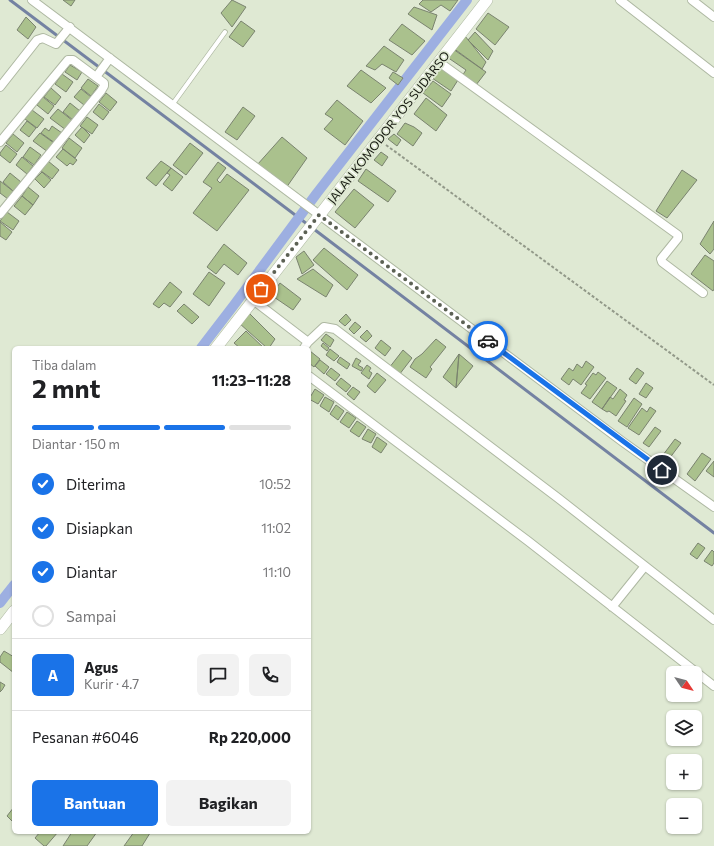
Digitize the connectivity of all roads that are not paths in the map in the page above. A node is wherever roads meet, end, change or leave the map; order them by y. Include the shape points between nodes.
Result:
1 (32, 0) edge
2 (487, 0) edge
3 (620, 0) edge
4 (692, 0) edge
5 (714, 17) edge
6 (69, 28) junction
7 (225, 32) dead end
8 (109, 60) junction
9 (439, 62) junction
10 (714, 73) edge
11 (98, 75) junction
12 (0, 87) edge
13 (172, 105) junction
14 (0, 142) edge
15 (0, 214) edge
16 (316, 214) junction
17 (702, 292) dead end
18 (253, 300) junction
19 (306, 345) edge
20 (218, 346) edge
21 (311, 378) edge
22 (714, 507) edge
23 (645, 566) junction
24 (612, 607) junction
25 (12, 614) edge
26 (714, 620) edge
27 (0, 629) edge
28 (714, 686) edge

1 - 6 street
2 - 9 street, JALAN KOMODOR YOS SUDARSO
3 - 10 street
4 - 5 street
6 - 8 street
6 - 12 street via 56,44 40,38
7 - 13 lane
8 - 11 street
8 - 13 street
9 - 16 street, JALAN KOMODOR YOS SUDARSO
9 - 17 street via 678,235 675,243 661,259 662,262
11 - 14 street via 73,60 68,60
11 - 15 street via 104,83 101,91
13 - 16 street
16 - 18 street, JALAN KOMODOR YOS SUDARSO via 304,235
16 - 22 street
18 - 19 street
18 - 20 street, JALAN KOMODOR YOS SUDARSO
19 - 23 street via 324,327 334,329
21 - 24 street
23 - 24 street
23 - 26 street
24 - 28 street
25 - 27 street

